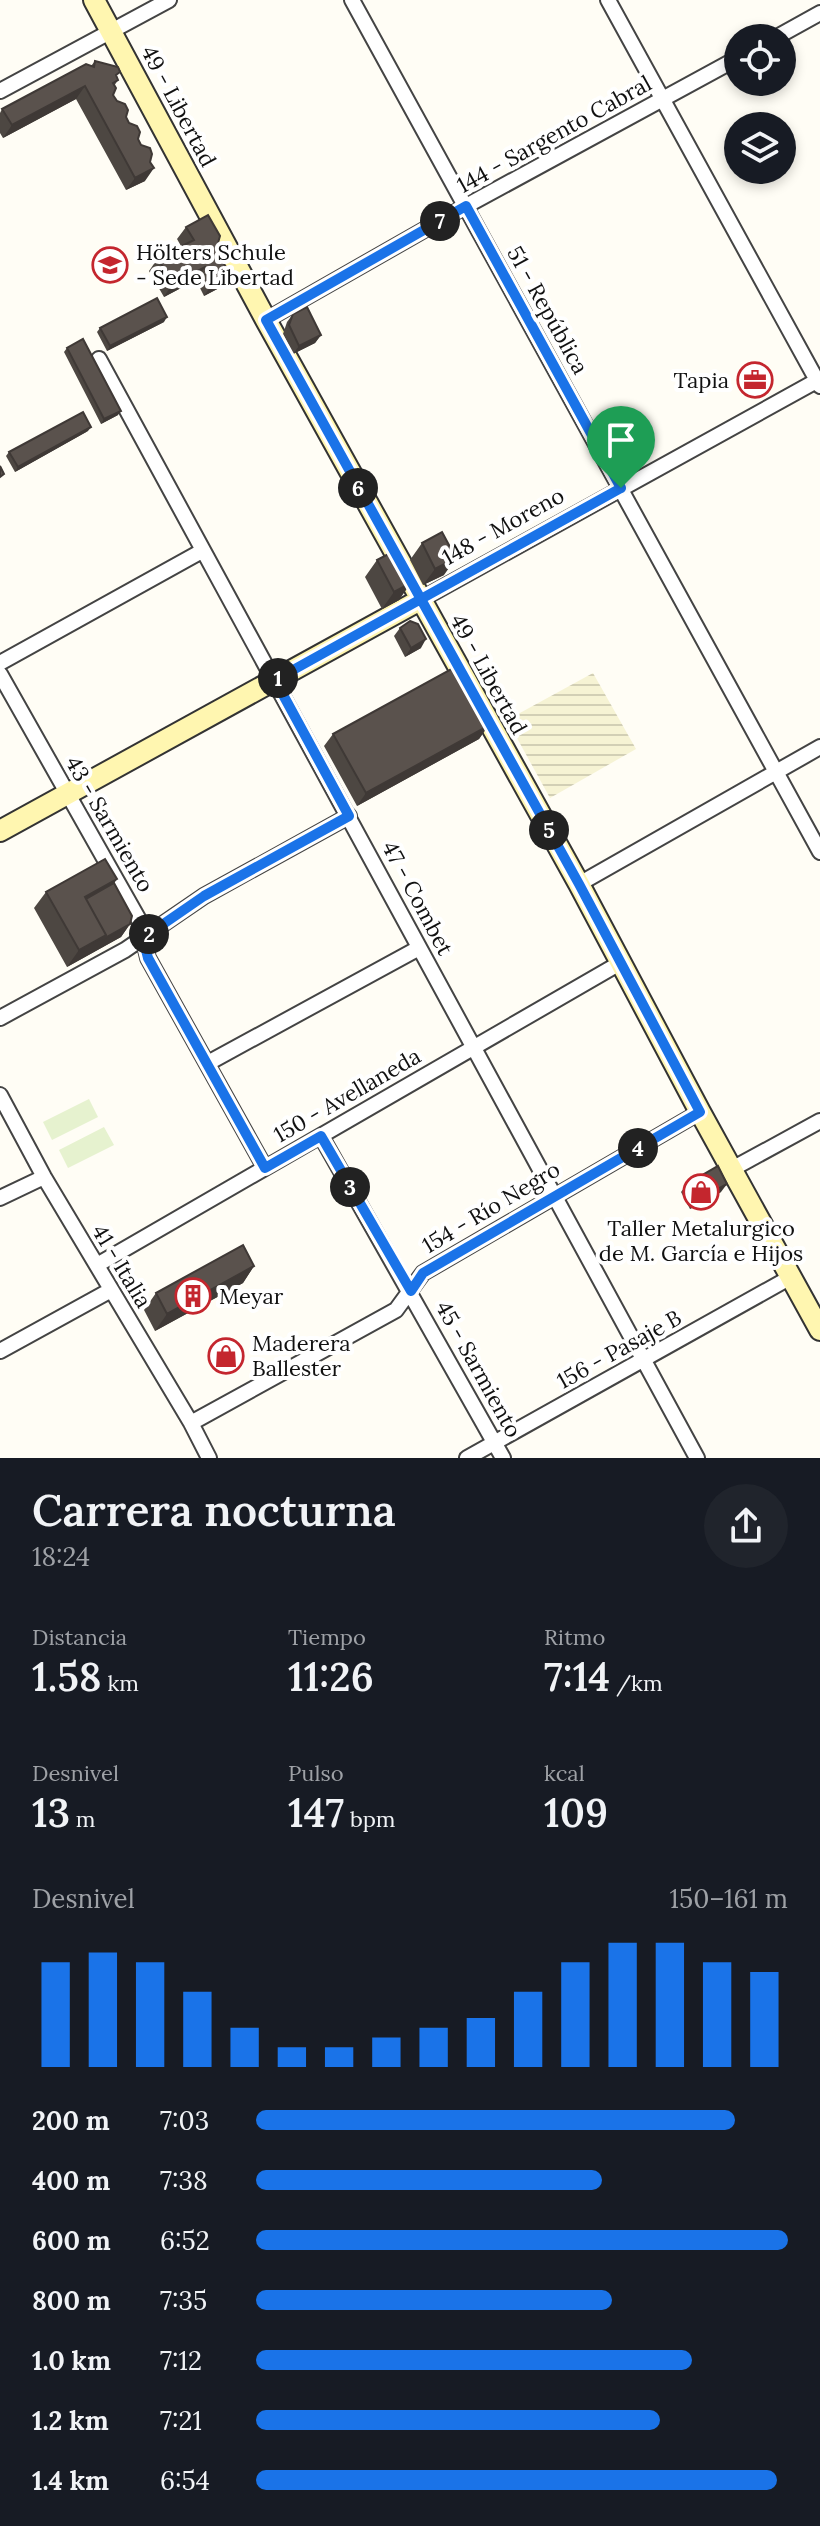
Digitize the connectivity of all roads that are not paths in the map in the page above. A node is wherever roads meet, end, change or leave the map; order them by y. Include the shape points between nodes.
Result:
1 (94, 0) edge
2 (169, 0) edge
3 (352, 0) edge
4 (608, 0) edge
5 (820, 13) edge
6 (796, 26) edge
7 (111, 31) junction
8 (724, 66) edge
9 (0, 91) edge
10 (663, 100) junction
11 (466, 206) junction
12 (266, 320) junction
13 (99, 359) dead end
14 (819, 382) edge
15 (621, 488) junction
16 (202, 551) junction
17 (420, 600) junction
18 (0, 663) edge
19 (0, 674) edge
20 (275, 680) junction
21 (820, 747) edge
22 (776, 772) junction
23 (68, 794) junction
24 (349, 816) junction
25 (0, 831) edge
26 (820, 852) edge
27 (579, 884) junction
28 (143, 938) junction
29 (419, 948) junction
30 (620, 963) junction
31 (0, 1018) edge
32 (474, 1046) junction
33 (208, 1063) junction
34 (0, 1095) edge
35 (700, 1112) junction
36 (820, 1121) edge
37 (321, 1136) junction
38 (265, 1168) junction
39 (732, 1169) junction
40 (44, 1177) junction
41 (556, 1195) junction
42 (0, 1198) edge
43 (97, 1265) junction
44 (791, 1277) junction
45 (111, 1290) junction
46 (411, 1291) junction
47 (820, 1330) edge
48 (0, 1351) edge
49 (645, 1360) junction
50 (191, 1423) junction
51 (495, 1442) junction
52 (209, 1458) edge
53 (467, 1458) edge
54 (503, 1458) edge
55 (697, 1458) edge

1 - 7 street, 49 - Libertad
2 - 7 street
3 - 11 street, 51 - República
4 - 10 street
5 - 6 street
7 - 9 street
7 - 12 street, 49 - Libertad
8 - 10 street, 144 - Sargento Cabral
10 - 11 street, 144 - Sargento Cabral
10 - 14 street
11 - 12 street, 144 - Sargento Cabral
11 - 15 street, 51 - República
12 - 17 street, 49 - Libertad
13 - 16 street, 47 - Combet
14 - 15 street, 148 - Moreno
15 - 17 street, 148 - Moreno
15 - 22 street, 51 - República
16 - 18 street
16 - 20 street, 47 - Combet
17 - 20 street, 148 - Moreno
17 - 27 street, 49 - Libertad
19 - 23 street, 43 - Sarmiento
20 - 23 street, 148 - Moreno
20 - 24 street, 47 - Combet
21 - 22 street
22 - 26 street, 51 - República
22 - 27 street
23 - 25 street, 148 - Moreno
23 - 28 street, 43 - Sarmiento via 139,920
24 - 28 street via 204,896
24 - 29 street, 47 - Combet
27 - 30 street, 49 - Libertad
28 - 31 street
28 - 33 street, 43 - Sarmiento via 148,958
29 - 32 street, 47 - Combet
29 - 33 street
30 - 32 street, 150 - Avellaneda
30 - 35 street, 49 - Libertad
32 - 37 street, 150 - Avellaneda
32 - 41 street, 47 - Combet
33 - 38 street, 43 - Sarmiento
34 - 40 street, 41 - Italia
35 - 39 street, 49 - Libertad
35 - 41 street, 154 - Río Negro
36 - 39 street
37 - 38 street, 150 - Avellaneda
37 - 46 street, 45 - Sarmiento
38 - 43 street, 150 - Avellaneda
39 - 44 street, 49 - Libertad
40 - 42 street
40 - 43 street, 41 - Italia
41 - 46 street, 154 - Río Negro via 423,1273
41 - 49 street, 47 - Combet
43 - 45 street, 41 - Italia
44 - 47 street, 49 - Libertad
44 - 49 street, 156 - Pasaje B
45 - 48 street
45 - 50 street, 41 - Italia
46 - 50 street, 154 - Río Negro via 396,1310
46 - 51 street, 45 - Sarmiento
49 - 51 street, 156 - Pasaje B
49 - 55 street, 47 - Combet
50 - 52 street, 41 - Italia
51 - 53 street, 156 - Pasaje B
51 - 54 street, 45 - Sarmiento

